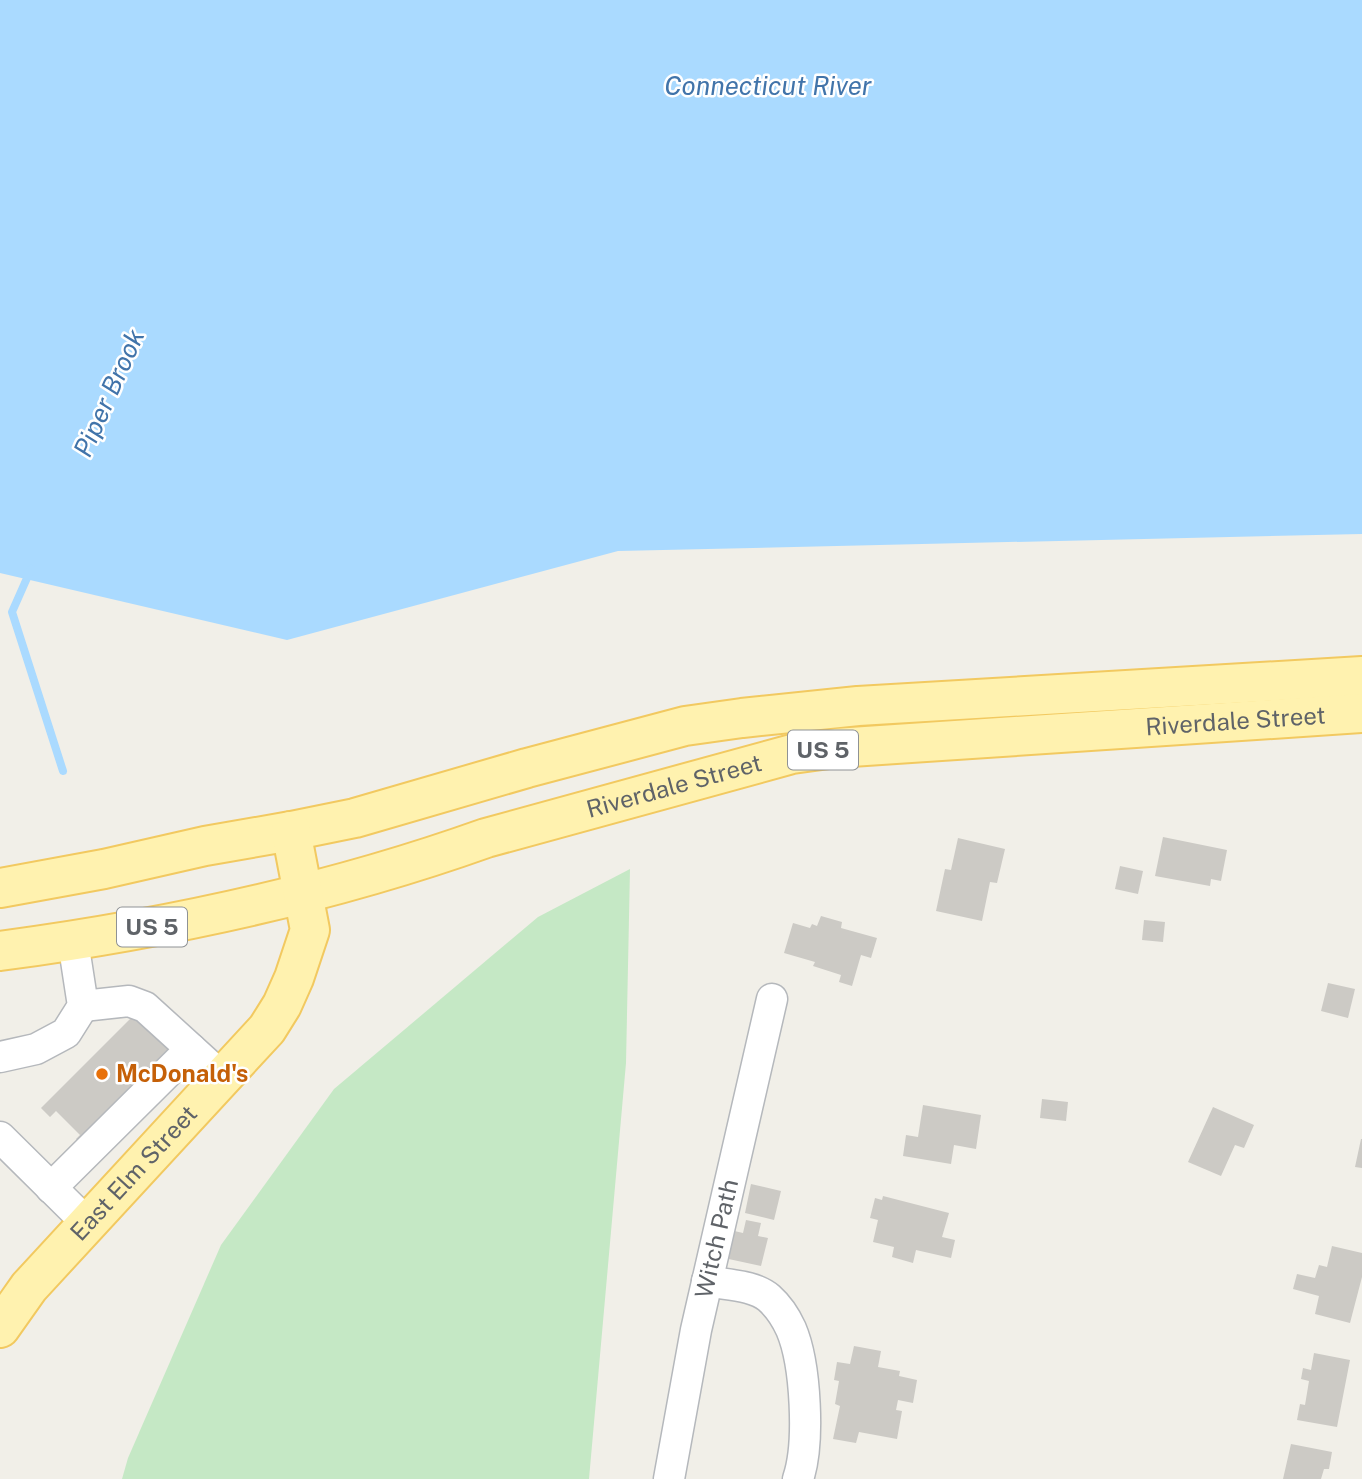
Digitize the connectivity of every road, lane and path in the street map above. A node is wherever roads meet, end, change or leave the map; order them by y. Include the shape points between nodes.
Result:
1 (1362, 676) edge
2 (1362, 713) edge
3 (291, 831) junction
4 (0, 888) edge
5 (303, 894) junction
6 (73, 941) junction
7 (0, 951) edge
8 (772, 999) dead end
9 (83, 1006) junction
10 (191, 1049) junction
11 (0, 1057) edge
12 (222, 1077) junction
13 (0, 1136) edge
14 (51, 1188) junction
15 (88, 1224) junction
16 (707, 1281) junction
17 (29, 1287) junction
18 (0, 1312) edge
19 (0, 1328) edge
20 (669, 1479) edge
21 (798, 1479) edge

1 - 3 main road, Riverdale Street / US 5 via 911,702 685,726 377,812
2 - 5 main road, Riverdale Street / US 5 via 792,754
3 - 4 main road, Riverdale Street / US 5
3 - 5 main road, East Elm Street
5 - 6 main road, Riverdale Street / US 5
5 - 12 main road, East Elm Street via 310,930 294,978 267,1029
6 - 7 main road, Riverdale Street / US 5
6 - 9 street
8 - 16 street, Witch Path
9 - 10 street via 129,1001 145,1007
9 - 11 street via 66,1033 36,1049
10 - 12 street
10 - 14 street
12 - 15 main road, East Elm Street
13 - 14 street
14 - 15 street
15 - 17 main road, East Elm Street
16 - 20 street, Witch Path
16 - 21 street via 755,1290 769,1298 792,1331 803,1382 806,1438
17 - 18 main road, East Elm Street
17 - 19 main road, East Elm Street

